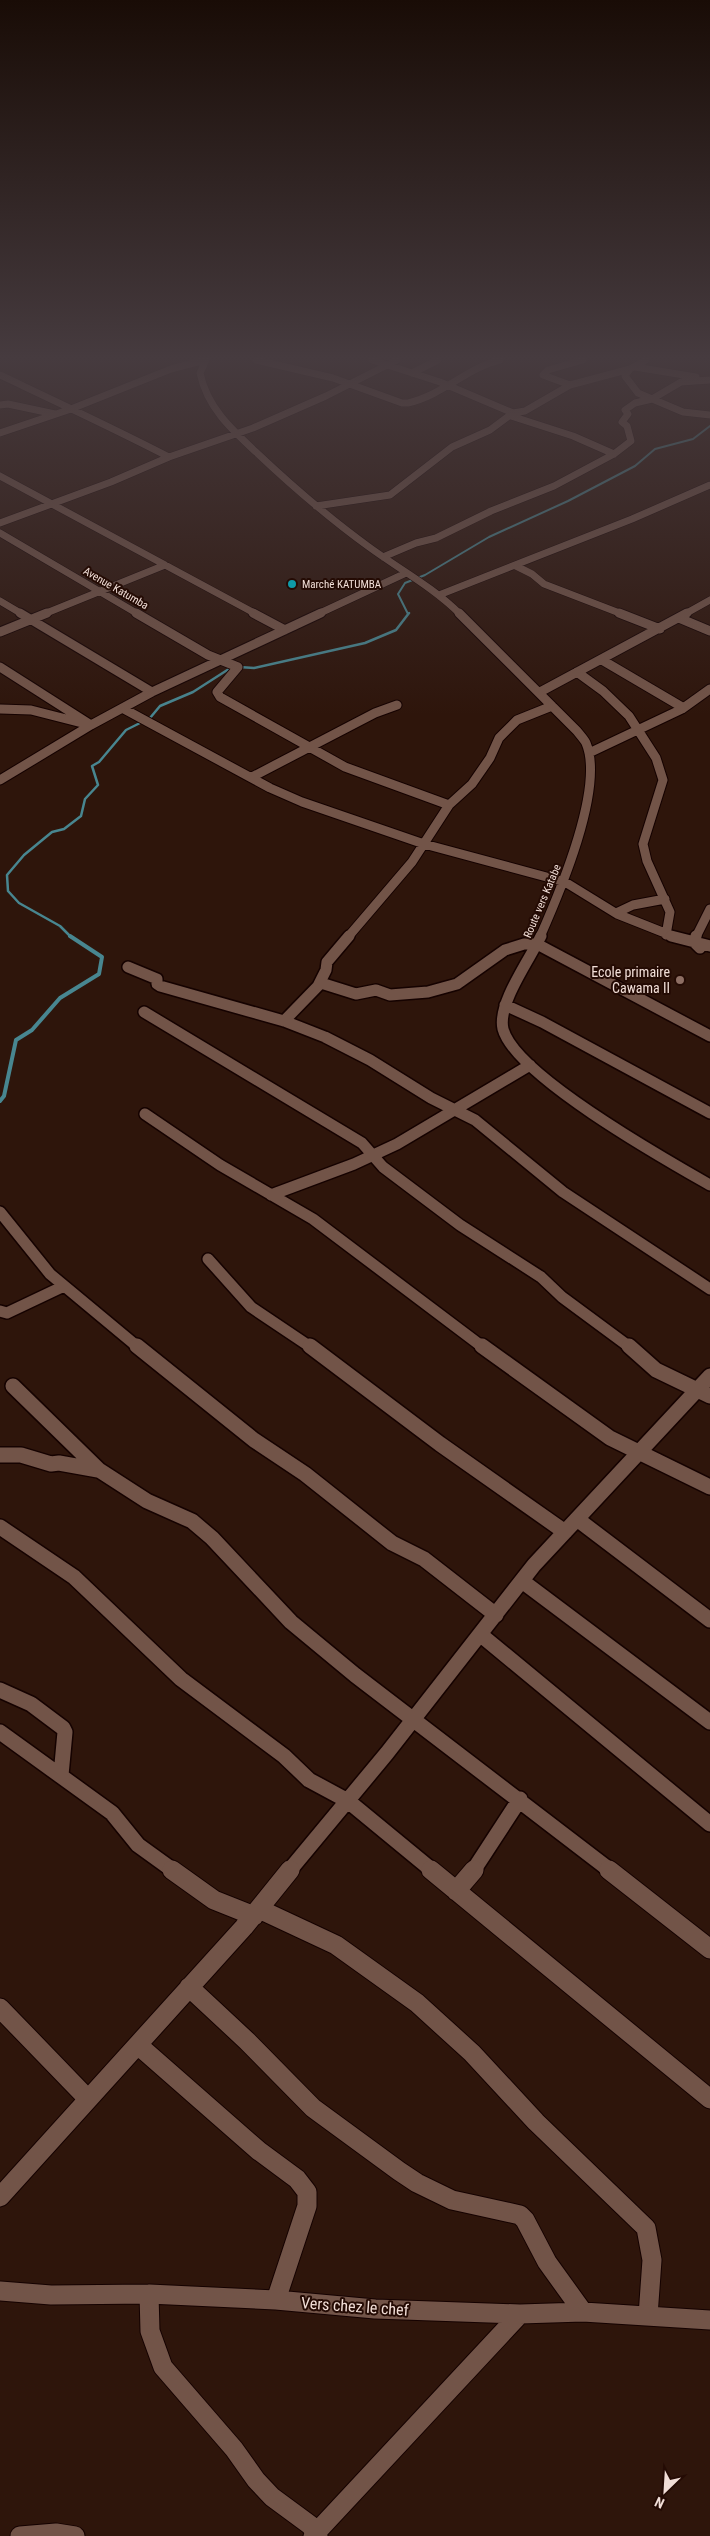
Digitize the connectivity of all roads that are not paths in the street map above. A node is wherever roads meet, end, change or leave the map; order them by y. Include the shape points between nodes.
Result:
1 (4, 478) edge
2 (116, 478) edge
3 (283, 478) edge
4 (412, 478) edge
5 (568, 478) edge
6 (710, 485) edge
7 (52, 504) junction
8 (316, 506) junction
9 (0, 523) edge
10 (0, 533) edge
11 (384, 557) junction
12 (165, 565) junction
13 (516, 566) junction
14 (409, 575) junction
15 (100, 592) junction
16 (439, 595) junction
17 (710, 600) edge
18 (0, 601) edge
19 (678, 618) junction
20 (33, 620) junction
21 (660, 629) junction
22 (285, 630) junction
23 (710, 630) edge
24 (0, 632) edge
25 (222, 659) junction
26 (602, 660) junction
27 (0, 667) edge
28 (577, 672) junction
29 (710, 689) edge
30 (152, 692) junction
31 (540, 692) junction
32 (397, 705) dead end
33 (552, 706) junction
34 (682, 707) junction
35 (0, 709) edge
36 (124, 709) junction
37 (89, 724) junction
38 (637, 727) junction
39 (310, 746) junction
40 (590, 753) junction
41 (252, 777) junction
42 (0, 780) edge
43 (449, 805) junction
44 (424, 844) junction
45 (564, 882) junction
46 (665, 899) junction
47 (710, 909) edge
48 (616, 913) junction
49 (666, 934) junction
50 (695, 943) junction
51 (537, 944) junction
52 (710, 946) edge
53 (710, 954) edge
54 (128, 967) dead end
55 (321, 982) junction
56 (505, 1005) junction
57 (144, 1012) dead end
58 (284, 1021) junction
59 (710, 1036) edge
60 (530, 1065) junction
61 (707, 1108) edge
62 (454, 1111) junction
63 (145, 1114) dead end
64 (373, 1154) junction
65 (710, 1185) edge
66 (271, 1195) junction
67 (0, 1212) edge
68 (208, 1259) dead end
69 (64, 1286) junction
70 (710, 1289) edge
71 (0, 1311) edge
72 (710, 1376) edge
73 (13, 1386) dead end
74 (703, 1392) edge
75 (636, 1452) junction
76 (0, 1455) edge
77 (99, 1470) junction
78 (710, 1487) edge
79 (577, 1519) junction
80 (0, 1527) edge
81 (565, 1532) junction
82 (522, 1581) junction
83 (496, 1615) junction
84 (710, 1620) edge
85 (481, 1635) junction
86 (0, 1690) edge
87 (413, 1720) junction
88 (710, 1722) edge
89 (0, 1732) edge
90 (61, 1775) junction
91 (520, 1799) junction
92 (348, 1801) junction
93 (710, 1824) edge
94 (456, 1891) junction
95 (256, 1912) junction
96 (710, 1948) edge
97 (189, 1987) junction
98 (0, 2008) edge
99 (138, 2045) junction
100 (87, 2098) junction
101 (710, 2099) edge
102 (0, 2197) edge
103 (0, 2292) edge
104 (149, 2294) junction
105 (276, 2300) junction
106 (583, 2312) junction
107 (520, 2314) junction
108 (648, 2316) junction
109 (710, 2320) edge
110 (315, 2535) edge
111 (20, 2536) edge
112 (75, 2536) edge

1 - 7 street
2 - 7 street
3 - 8 street
4 - 8 street via 390,495
5 - 11 street via 436,538
6 - 13 street
7 - 9 street
7 - 12 street
8 - 11 street
10 - 15 street, Avenue Katumba
11 - 14 street
12 - 15 street
12 - 22 street
13 - 16 street
13 - 21 street via 544,584
14 - 16 street
14 - 22 street
15 - 20 street
15 - 25 street, Avenue Katumba via 208,655
16 - 31 street
17 - 19 street
18 - 20 street
19 - 21 street
19 - 23 street
20 - 24 street
20 - 30 street
21 - 26 street
22 - 25 street
25 - 30 street
25 - 39 street via 238,669 217,692 220,697
26 - 28 street
26 - 34 street
27 - 37 street
28 - 31 street
28 - 38 street via 602,691
29 - 34 street via 701,698
30 - 36 street
31 - 33 street
32 - 39 street
33 - 40 street via 577,731
33 - 43 street via 517,720 499,738 472,784
34 - 38 street
35 - 37 street via 31,710
36 - 37 street
36 - 41 street
37 - 42 street via 66,742
38 - 40 street
38 - 46 street via 656,758 664,780 643,844 647,861
39 - 41 street
39 - 43 street via 357,773
40 - 45 street, Route vers Katabe via 584,818
41 - 44 street via 294,799
43 - 44 street
44 - 45 street
44 - 55 street via 370,913 340,944 327,962 328,970
45 - 48 street
45 - 51 street, Route vers Katabe
46 - 48 street via 633,905
46 - 49 street via 671,917
47 - 50 street
48 - 49 street
49 - 50 street
50 - 52 street
50 - 53 street
51 - 55 street via 508,947 464,981 444,989 389,996 377,990 355,993
51 - 56 street, Route vers Katabe
51 - 59 street
54 - 58 street via 157,979 160,986
55 - 58 street
56 - 60 street, Route vers Katabe via 503,1029 510,1044
56 - 61 street
57 - 64 street via 362,1143
58 - 62 street via 353,1050
60 - 62 street
60 - 65 street, Route vers Katabe via 599,1117
62 - 64 street via 398,1144
62 - 70 street via 472,1118 563,1192
63 - 66 street
64 - 66 street
64 - 74 street via 383,1167 467,1230 540,1277 656,1370
66 - 75 street via 314,1219 540,1390
67 - 69 street via 50,1274
68 - 81 street via 251,1307 324,1356 440,1444
69 - 71 street via 7,1313
69 - 83 street via 254,1440 305,1474 392,1543 424,1559
72 - 74 street
73 - 77 street
74 - 75 street
75 - 78 street
75 - 79 street
76 - 77 street via 21,1455 51,1464
77 - 87 street via 147,1501 192,1521 291,1622
79 - 81 street
79 - 84 street
80 - 92 street via 74,1577 181,1679 284,1756 309,1780
81 - 82 street
82 - 83 street
82 - 88 street
83 - 85 street
85 - 87 street
85 - 93 street
86 - 90 street via 31,1704 63,1728
87 - 91 street
87 - 92 street
89 - 90 street
90 - 95 street via 112,1813 138,1846 214,1900
91 - 94 street via 473,1871
91 - 96 street
92 - 94 street
92 - 95 street
94 - 101 street
95 - 97 street
95 - 108 street via 336,1945 417,2003 472,2053 536,2122 646,2228 653,2261
97 - 99 street
97 - 106 street via 313,2108 399,2171 452,2200 520,2215 547,2262
98 - 100 street
99 - 100 street
99 - 105 street via 303,2186 308,2198 307,2206
100 - 102 street
103 - 104 street, Vers chez le chef
104 - 105 street, Vers chez le chef
104 - 110 street via 150,2331 164,2367 272,2497 292,2510
105 - 107 street, Vers chez le chef via 376,2309
106 - 107 street, Vers chez le chef
106 - 108 street, Vers chez le chef
107 - 110 street
108 - 109 street, Vers chez le chef
111 - 112 street via 56,2533

